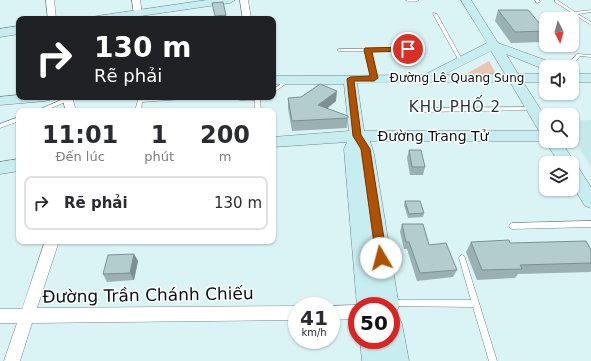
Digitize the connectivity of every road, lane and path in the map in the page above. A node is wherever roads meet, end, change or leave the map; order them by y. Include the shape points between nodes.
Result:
1 (50, 0) edge
2 (136, 0) edge
3 (230, 0) edge
4 (244, 0) edge
5 (408, 0) edge
6 (417, 0) edge
7 (466, 0) edge
8 (556, 0) edge
9 (591, 11) edge
10 (574, 12) edge
11 (579, 12) edge
12 (138, 13) junction
13 (435, 14) dead end
14 (52, 16) edge
15 (118, 16) edge
16 (247, 16) edge
17 (579, 16) edge
18 (591, 24) edge
19 (16, 30) edge
20 (0, 32) edge
21 (493, 45) junction
22 (408, 49) dead end
23 (339, 50) dead end
24 (368, 50) junction
25 (591, 56) edge
26 (461, 60) junction
27 (574, 60) edge
28 (539, 62) edge
29 (374, 78) junction
30 (425, 78) junction
31 (513, 78) junction
32 (539, 78) edge
33 (290, 79) junction
34 (350, 79) junction
35 (276, 80) edge
36 (276, 90) edge
37 (16, 100) edge
38 (64, 100) edge
39 (154, 100) edge
40 (0, 101) edge
41 (46, 108) edge
42 (139, 108) edge
43 (533, 109) junction
44 (419, 110) dead end
45 (539, 119) edge
46 (16, 120) edge
47 (0, 126) edge
48 (357, 136) junction
49 (539, 136) edge
50 (276, 142) edge
51 (16, 165) edge
52 (0, 168) edge
53 (579, 182) edge
54 (591, 201) edge
55 (591, 224) edge
56 (512, 226) dead end
57 (51, 244) edge
58 (462, 258) dead end
59 (367, 297) edge
60 (387, 297) edge
61 (476, 304) junction
62 (400, 310) edge
63 (288, 313) edge
64 (0, 316) edge
65 (27, 316) junction
66 (373, 349) edge
67 (395, 349) edge
68 (12, 361) edge
69 (374, 361) edge
70 (397, 361) edge
71 (493, 361) edge

1 - 14 street
2 - 12 street
3 - 12 main road
4 - 16 street
5 - 6 lane
7 - 21 main road
8 - 10 lane
9 - 11 lane
12 - 15 main road
13 - 26 lane
17 - 18 lane
19 - 20 main road
21 - 26 main road
21 - 28 main road
21 - 31 main road
22 - 24 lane
23 - 24 lane
24 - 29 lane
25 - 27 lane via 579,55
26 - 30 main road
29 - 30 main road, Đường Lê Quang Sung
29 - 34 main road, Đường Lê Quang Sung
30 - 31 main road, Đường Lê Quang Sung
31 - 32 main road, Đường Lê Quang Sung
31 - 43 main road
33 - 34 main road, Đường Lê Quang Sung
33 - 35 main road, Đường Lê Quang Sung
33 - 36 lane
34 - 48 main road
37 - 40 main road
38 - 41 lane
39 - 42 lane via 140,101
43 - 44 lane
43 - 45 main road
46 - 47 lane
48 - 49 main road, Đường Trang Tử
48 - 50 main road, Đường Trang Tử
48 - 59 main road via 352,149
48 - 60 main road via 365,149
51 - 52 main road
53 - 54 main road
55 - 56 lane
57 - 65 street
58 - 61 lane
61 - 62 lane
61 - 71 lane
63 - 65 street, Đường Trần Chánh Chiếu
64 - 65 street, Đường Trần Chánh Chiếu
65 - 68 street
66 - 69 main road
67 - 70 main road

